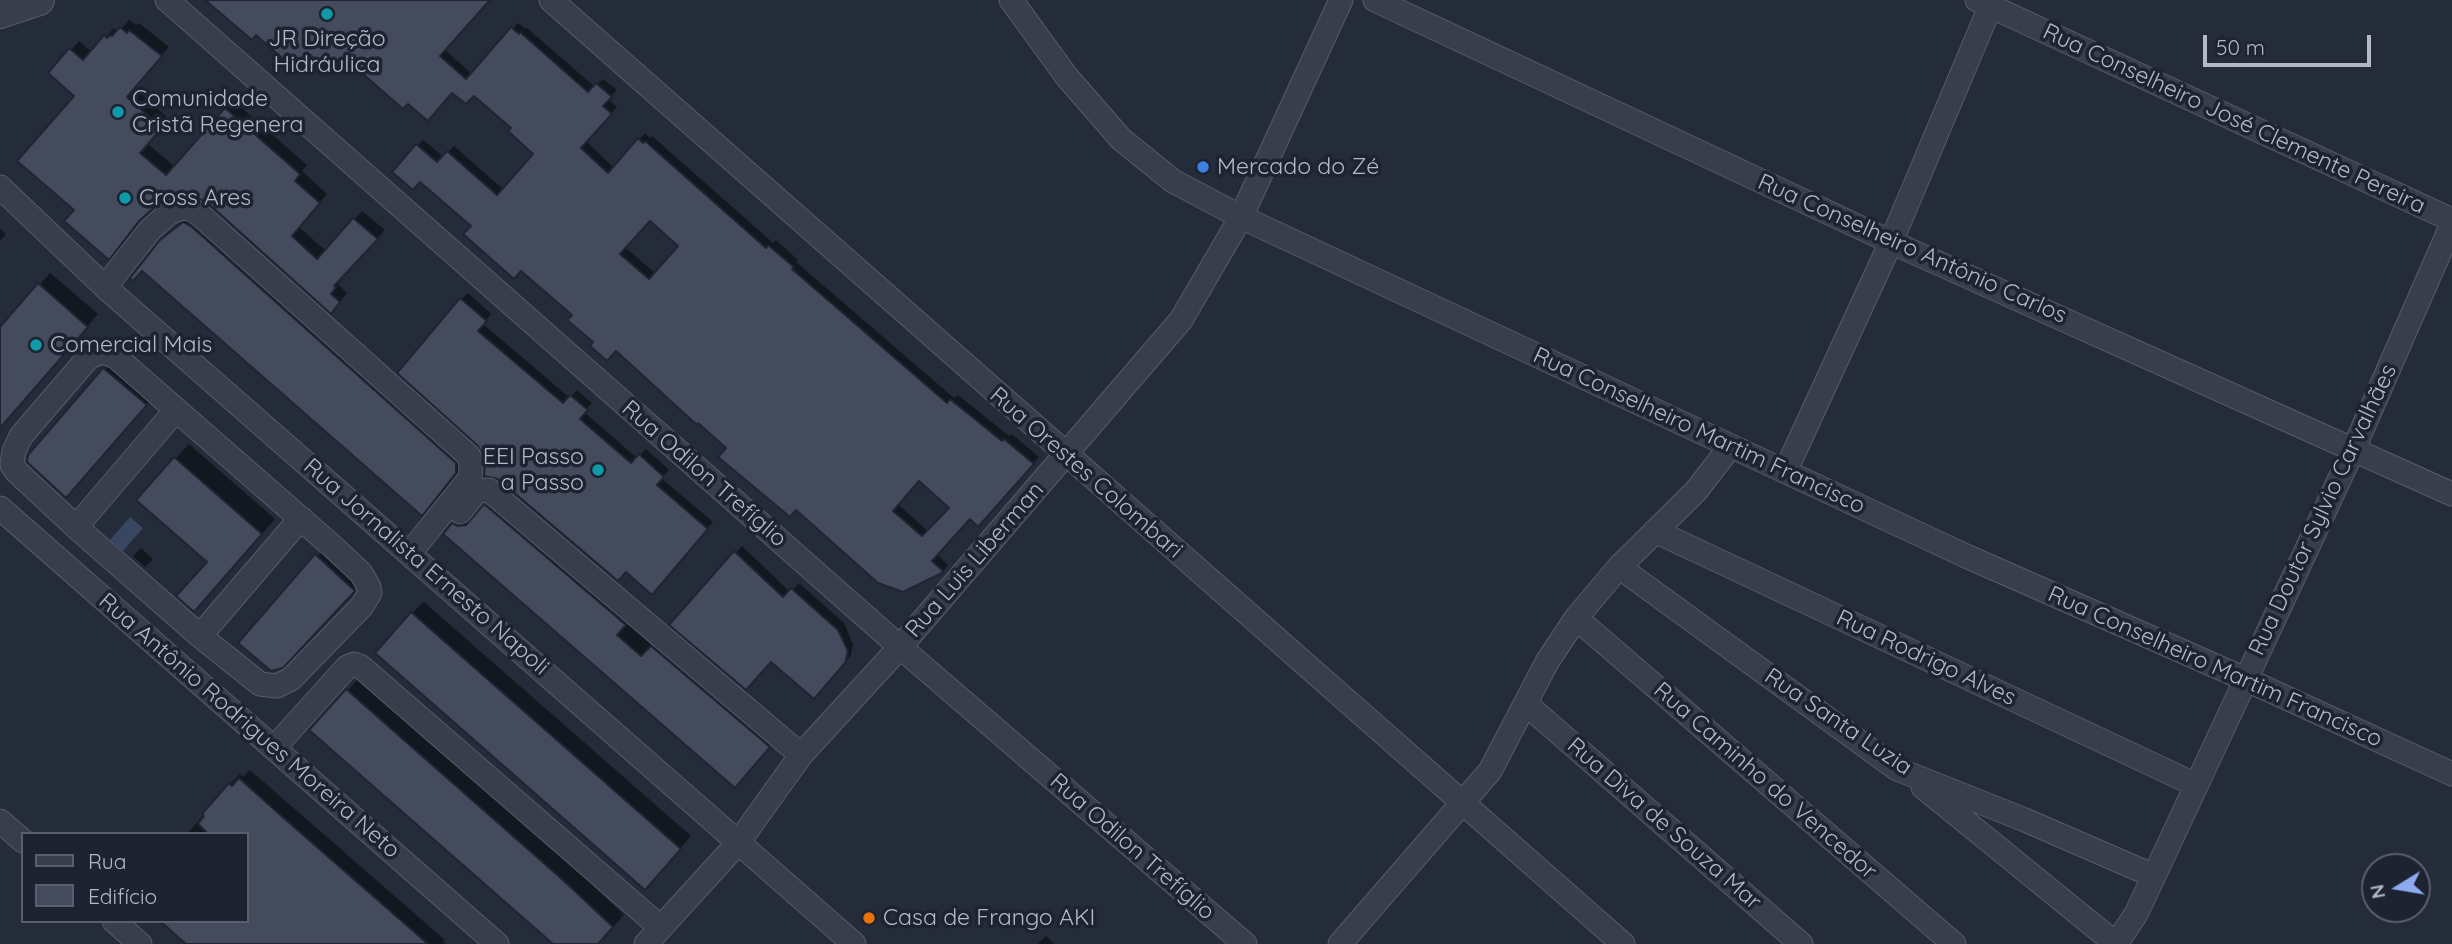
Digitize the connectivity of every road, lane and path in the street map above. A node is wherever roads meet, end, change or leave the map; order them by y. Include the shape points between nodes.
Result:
1 (39, 0) edge
2 (167, 0) edge
3 (551, 0) edge
4 (1011, 0) edge
5 (1341, 0) edge
6 (1375, 0) edge
7 (1987, 2) edge
8 (0, 13) edge
9 (0, 187) edge
10 (1241, 217) junction
11 (2452, 222) edge
12 (1891, 242) junction
13 (105, 287) junction
14 (176, 410) junction
15 (1730, 447) junction
16 (2354, 448) junction
17 (1065, 455) junction
18 (1786, 470) junction
19 (2452, 494) edge
20 (0, 508) edge
21 (301, 518) junction
22 (76, 527) junction
23 (1656, 531) junction
24 (416, 558) junction
25 (1619, 567) junction
26 (141, 584) junction
27 (118, 611) junction
28 (1576, 618) junction
29 (200, 636) junction
30 (900, 647) junction
31 (2245, 679) junction
32 (1526, 704) junction
33 (274, 748) junction
34 (801, 755) junction
35 (1897, 769) junction
36 (2452, 774) edge
37 (2196, 785) junction
38 (1462, 803) junction
39 (0, 821) edge
40 (21, 839) edge
41 (738, 843) junction
42 (2154, 876) junction
43 (116, 923) edge
44 (653, 936) edge
45 (140, 944) edge
46 (497, 944) edge
47 (854, 944) edge
48 (1245, 944) edge
49 (1340, 944) edge
50 (1623, 944) edge
51 (1801, 944) edge
52 (1954, 944) edge
53 (2116, 944) edge

1 - 8 street
2 - 30 street, Rua Odilon Trefíglio
3 - 17 street, Rua Orestes Colombari
4 - 10 street, Rua Conselheiro Martim Francisco via 1067,77 1121,139 1173,181
5 - 10 street, Rua Luis Liberman
6 - 12 street, Rua Conselheiro Antônio Carlos
7 - 11 street, Rua Conselheiro José Clemente Pereira
7 - 12 street
9 - 13 street, Rua Jornalista Ernesto Napoli
10 - 15 street, Rua Conselheiro Martim Francisco
10 - 17 street, Rua Luis Liberman via 1181,320
11 - 16 street, Rua Doutor Sylvio Carvalhães
12 - 16 street, Rua Conselheiro Antônio Carlos
12 - 18 street
13 - 24 street, Rua Jornalista Ernesto Napoli
13 - 24 street via 168,214 180,208 201,216 468,456 470,478
14 - 21 street
14 - 22 street
14 - 22 street via 117,358 98,354 88,358 21,436 11,461 16,471
15 - 18 street, Rua Conselheiro Martim Francisco
15 - 23 street via 1696,491
16 - 19 street, Rua Conselheiro Antônio Carlos
16 - 31 street, Rua Doutor Sylvio Carvalhães
17 - 30 street, Rua Luis Liberman
17 - 38 street, Rua Orestes Colombari
18 - 31 street, Rua Conselheiro Martim Francisco via 1966,556
20 - 27 street, Rua Antônio Rodrigues Moreira Neto
21 - 29 street
21 - 29 street via 361,573 370,593 362,606 291,679 277,686 260,684
22 - 26 street
23 - 25 street
23 - 37 street, Rua Rodrigo Alves
24 - 34 street via 475,493 489,489
24 - 41 street, Rua Jornalista Ernesto Napoli
25 - 28 street
25 - 35 street, Rua Santa Luzia
26 - 27 street
26 - 29 street
27 - 33 street, Rua Antônio Rodrigues Moreira Neto
28 - 32 street
28 - 52 street, Rua Caminho do Vencedor
30 - 34 street, Rua Luis Liberman
30 - 48 street, Rua Odilon Trefíglio
31 - 36 street, Rua Conselheiro Martim Francisco
31 - 37 street, Rua Doutor Sylvio Carvalhães
32 - 38 street via 1490,771
32 - 51 street, Rua Diva de Souza Mar
33 - 44 street via 347,667 360,666
33 - 46 street, Rua Antônio Rodrigues Moreira Neto
34 - 41 street, Rua Luis Liberman
35 - 42 street, Rua Santa Luzia
35 - 53 street
37 - 42 street, Rua Doutor Sylvio Carvalhães
38 - 49 street
38 - 50 street, Rua Orestes Colombari
39 - 40 street
41 - 44 street, Rua Luis Liberman
41 - 47 street, Rua Jornalista Ernesto Napoli
42 - 53 street, Rua Doutor Sylvio Carvalhães
43 - 45 street

